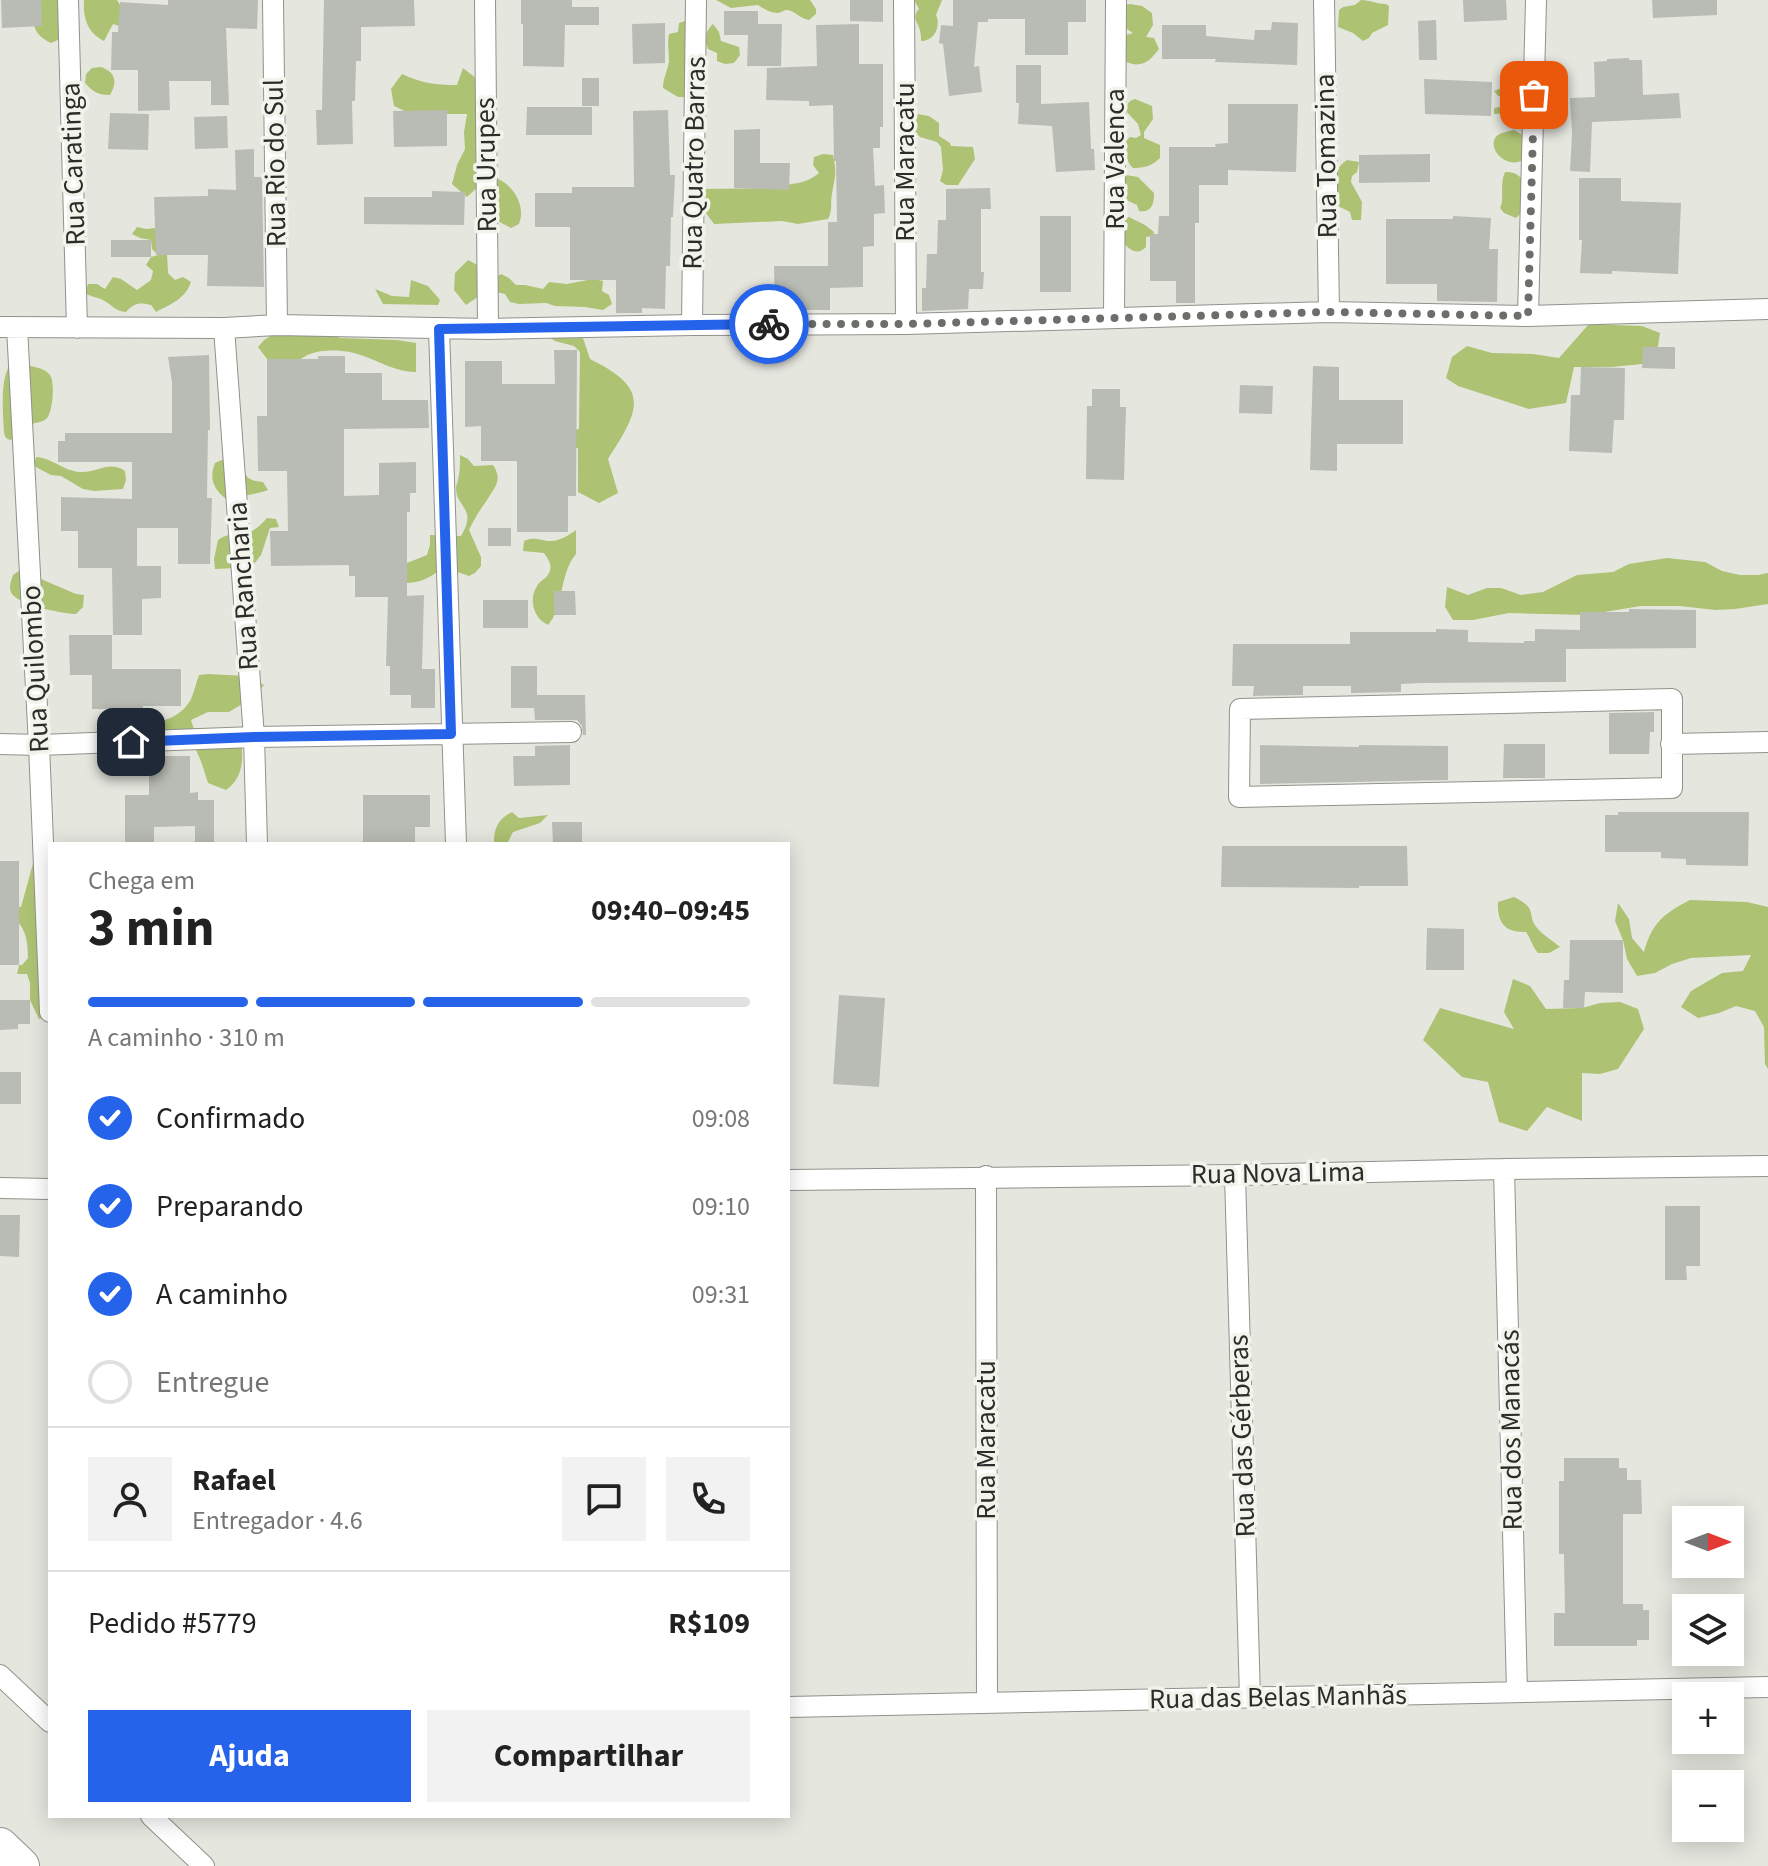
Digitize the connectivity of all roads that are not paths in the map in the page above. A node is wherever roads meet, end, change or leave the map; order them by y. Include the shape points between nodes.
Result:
1 (68, 0) edge
2 (273, 0) edge
3 (485, 0) edge
4 (696, 0) edge
5 (904, 0) edge
6 (1116, 0) edge
7 (1324, 0) edge
8 (1536, 0) edge
9 (1768, 309) edge
10 (1329, 312) junction
11 (1528, 316) junction
12 (1114, 317) junction
13 (906, 324) junction
14 (277, 325) junction
15 (692, 325) junction
16 (8, 327) edge
17 (77, 328) junction
18 (224, 328) junction
19 (439, 329) junction
20 (488, 329) junction
21 (571, 732) dead end
22 (451, 734) junction
23 (254, 737) junction
24 (1768, 742) edge
25 (0, 744) edge
26 (1671, 744) junction
27 (39, 745) junction
28 (257, 842) edge
29 (456, 842) edge
30 (48, 963) edge
31 (1768, 1166) edge
32 (1504, 1169) junction
33 (1235, 1175) junction
34 (986, 1176) junction
35 (790, 1180) edge
36 (0, 1188) edge
37 (48, 1189) edge
38 (0, 1675) edge
39 (1768, 1687) edge
40 (1517, 1692) junction
41 (1250, 1698) junction
42 (987, 1703) junction
43 (790, 1707) edge
44 (48, 1719) edge
45 (153, 1818) edge
46 (0, 1846) edge
47 (21, 1866) edge
48 (204, 1866) edge

1 - 17 street, Rua Caratinga
2 - 14 street, Rua Rio do Sul
3 - 20 street, Rua Urupes
4 - 15 street, Rua Quatro Barras
5 - 13 street, Rua Maracatu
6 - 12 street, Rua Valenca
7 - 10 street, Rua Tomazina
8 - 11 street
9 - 11 street
10 - 11 street
10 - 12 street
12 - 13 street
13 - 15 street
14 - 18 street
14 - 19 street
15 - 20 street
16 - 17 street
16 - 27 street, Rua Quilombo
17 - 18 street
18 - 23 street, Rua Rancharia
19 - 20 street
19 - 22 street
21 - 22 street
22 - 23 street
22 - 29 street
23 - 27 street
23 - 28 street, Rua Rancharia
24 - 26 street
25 - 27 street
26 - 26 street via 1672,699 1240,709 1239,797 1672,788
27 - 30 street, Rua Quilombo
31 - 32 street, Rua Nova Lima
32 - 33 street, Rua Nova Lima
32 - 40 street, Rua dos Manacás
33 - 34 street, Rua Nova Lima
33 - 41 street, Rua das Gérberas
34 - 35 street, Rua Nova Lima
34 - 42 street, Rua Maracatu
36 - 37 street
38 - 44 street
39 - 40 street, Rua das Belas Manhãs
40 - 41 street, Rua das Belas Manhãs
41 - 42 street, Rua das Belas Manhãs
42 - 43 street, Rua das Belas Manhãs
45 - 48 street
46 - 47 highway

